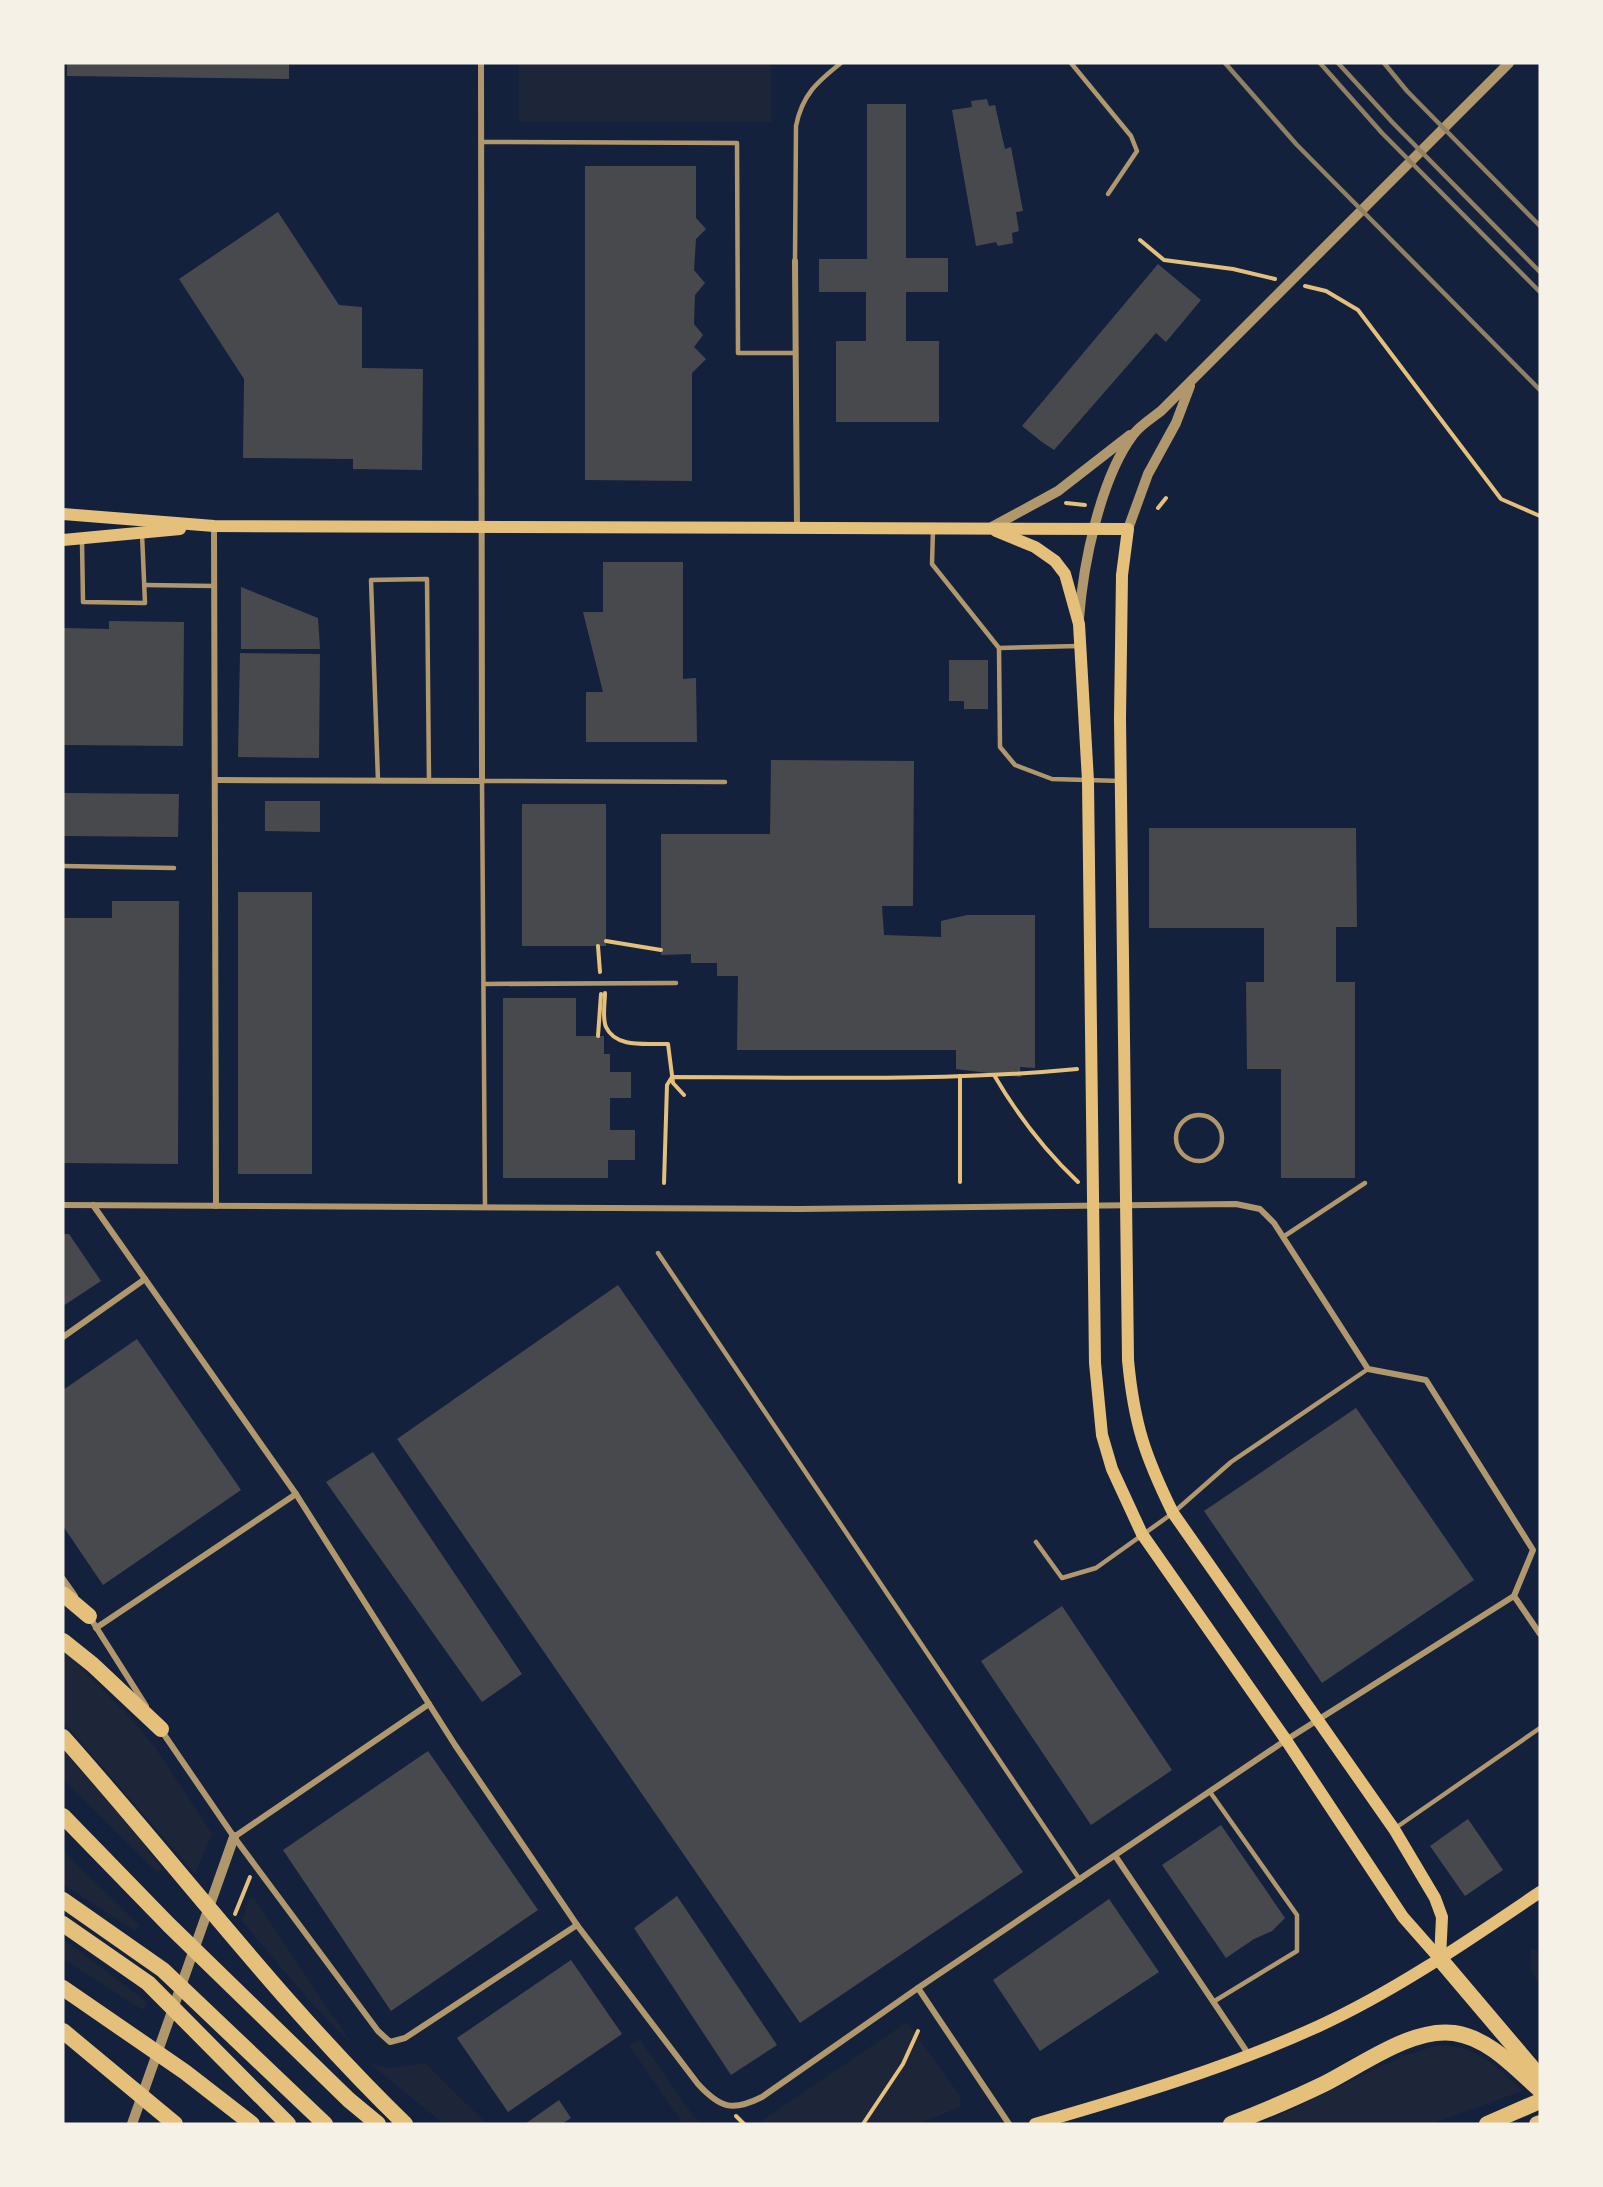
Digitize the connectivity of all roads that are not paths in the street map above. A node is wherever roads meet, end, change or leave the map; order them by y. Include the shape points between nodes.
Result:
1 (481, 63) edge
2 (841, 63) edge
3 (1071, 63) edge
4 (1509, 63) edge
5 (481, 142) junction
6 (1108, 194) dead end
7 (795, 261) joint
8 (795, 353) junction
9 (1192, 380) junction
10 (1133, 434) junction
11 (63, 514) edge
12 (214, 526) junction
13 (482, 528) junction
14 (933, 528) junction
15 (990, 528) junction
16 (1093, 528) junction
17 (797, 529) junction
18 (1128, 529) junction
19 (142, 533) junction
20 (82, 538) junction
21 (63, 540) edge
22 (145, 585) junction
23 (214, 586) junction
24 (1079, 624) junction
25 (1081, 646) junction
26 (999, 648) junction
27 (215, 780) junction
28 (378, 781) junction
29 (429, 781) junction
30 (482, 781) junction
31 (1088, 781) junction
32 (1122, 781) junction
33 (725, 782) dead end
34 (63, 866) edge
35 (174, 868) dead end
36 (676, 983) dead end
37 (484, 984) junction
38 (1197, 1115) joint
39 (1365, 1183) dead end
40 (63, 1205) edge
41 (93, 1205) junction
42 (216, 1206) junction
43 (485, 1207) junction
44 (1094, 1207) junction
45 (1127, 1207) junction
46 (1282, 1236) junction
47 (658, 1253) dead end
48 (145, 1279) junction
49 (63, 1337) edge
50 (1368, 1369) junction
51 (296, 1494) junction
52 (1173, 1513) junction
53 (1142, 1534) junction
54 (1036, 1542) dead end
55 (63, 1579) edge
56 (63, 1594) edge
57 (1514, 1596) junction
58 (92, 1622) junction
59 (1540, 1634) edge
60 (63, 1641) edge
61 (429, 1704) junction
62 (1319, 1722) junction
63 (1540, 1728) edge
64 (161, 1729) junction
65 (63, 1737) edge
66 (1287, 1740) junction
67 (1210, 1792) junction
68 (63, 1816) edge
69 (1394, 1829) junction
70 (234, 1837) junction
71 (1116, 1857) junction
72 (1081, 1880) junction
73 (1540, 1892) edge
74 (63, 1900) edge
75 (63, 1924) edge
76 (577, 1924) junction
77 (1440, 1959) junction
78 (63, 1988) edge
79 (918, 1988) junction
80 (1213, 2002) junction
81 (63, 2031) edge
82 (1507, 2050) junction
83 (1250, 2056) junction
84 (1540, 2077) edge
85 (1540, 2090) edge
86 (1540, 2102) edge
87 (132, 2124) edge
88 (175, 2124) edge
89 (252, 2124) edge
90 (288, 2124) edge
91 (325, 2124) edge
92 (378, 2124) edge
93 (405, 2124) edge
94 (1008, 2124) edge
95 (1035, 2124) edge
96 (1231, 2124) edge
97 (1487, 2124) edge

1 - 5 street
2 - 7 lane via 815,85 800,105 796,126
3 - 6 lane via 1131,136 1137,151
4 - 9 street
5 - 8 lane via 737,143 738,353
5 - 13 street
7 - 8 street
8 - 17 street
9 - 10 street
9 - 18 street via 1176,423 1148,474
10 - 15 street via 1058,491
10 - 16 street
11 - 12 main road
12 - 13 main road
12 - 19 main road
12 - 23 street
13 - 17 main road
13 - 30 street
14 - 15 main road
14 - 17 main road
14 - 26 lane via 932,564
15 - 16 main road
15 - 24 main road via 1035,547 1055,561 1065,574
16 - 18 main road
16 - 24 street via 1082,576
18 - 32 main road via 1120,624
19 - 20 main road
19 - 22 lane
20 - 21 main road
20 - 22 lane via 83,602 146,603
22 - 23 lane
23 - 27 street
24 - 25 main road
25 - 26 lane
25 - 31 main road
26 - 31 lane via 1000,747 1015,765 1033,772 1052,779
27 - 28 street
27 - 42 street
28 - 29 street
28 - 29 lane via 371,580 427,579
29 - 30 street
30 - 33 lane
30 - 37 lane
31 - 32 lane
31 - 44 main road
32 - 45 main road
34 - 35 lane
36 - 37 lane
37 - 43 lane
38 - 38 lane via 1182,1122 1176,1136 1182,1153 1200,1161 1216,1153 1222,1138 1215,1122 1208,1116
39 - 46 lane
40 - 41 street
41 - 42 street
41 - 48 street
42 - 43 street
43 - 44 street
44 - 45 street
44 - 53 main road via 1099,1414 1112,1469
45 - 46 street via 1236,1204 1260,1209
45 - 52 main road via 1128,1360 1132,1396 1146,1455
46 - 50 street
47 - 72 lane
48 - 49 street
48 - 51 street
50 - 52 lane via 1231,1462
50 - 57 street via 1426,1380 1533,1550
51 - 58 street
51 - 61 street
52 - 53 lane
52 - 62 main road
53 - 54 lane via 1096,1568 1062,1578
53 - 66 main road
55 - 58 street
56 - 58 highway
57 - 59 street
57 - 62 street
58 - 64 street
60 - 64 highway
61 - 70 street
61 - 76 street
62 - 66 street
62 - 69 main road
63 - 69 lane
64 - 70 street
65 - 93 highway via 289,2005
66 - 67 street
66 - 77 main road via 1403,1917
67 - 71 street
67 - 80 lane via 1297,1916 1297,1951
68 - 92 highway via 169,1926
69 - 77 main road via 1442,1917
70 - 76 street via 390,2042 405,2038
70 - 87 street
71 - 72 street
71 - 80 street
72 - 79 street
73 - 77 main road
74 - 91 highway via 163,1970
75 - 90 highway via 148,1983
76 - 79 street via 698,2084 727,2107 746,2105 762,2097
77 - 82 highway
77 - 83 main road via 1346,2012
78 - 89 highway via 186,2072
79 - 94 street
80 - 83 street
81 - 88 highway
82 - 84 highway
82 - 85 highway
82 - 96 highway via 1455,2033 1420,2036 1323,2085
83 - 95 main road via 1141,2094
86 - 97 highway

